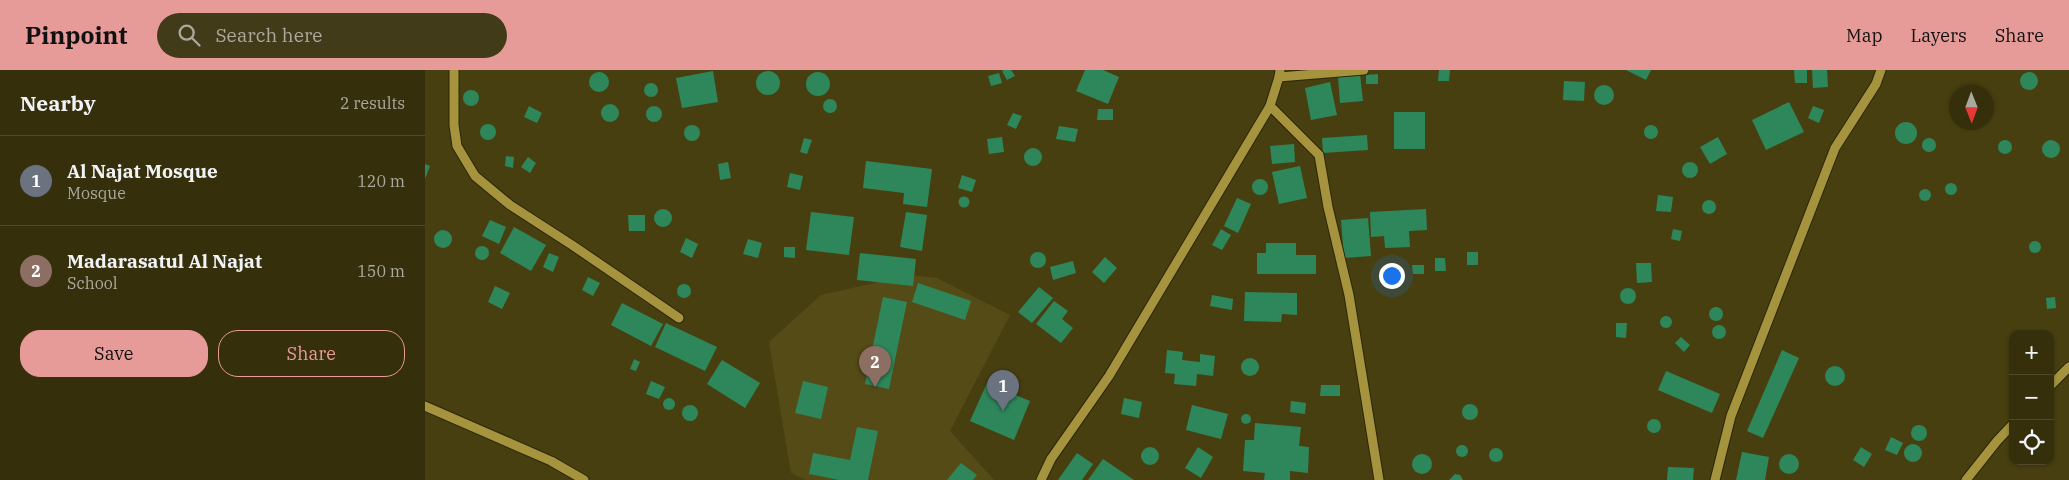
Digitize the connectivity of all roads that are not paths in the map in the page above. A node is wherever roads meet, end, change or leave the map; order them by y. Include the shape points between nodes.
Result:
1 (454, 70) edge
2 (1363, 70) edge
3 (1881, 70) edge
4 (1279, 74) edge
5 (1270, 106) junction
6 (679, 318) dead end
7 (2069, 367) edge
8 (2054, 382) edge
9 (425, 406) edge
10 (2009, 428) edge
11 (584, 480) edge
12 (1041, 480) edge
13 (1379, 480) edge
14 (1715, 480) edge
15 (1966, 480) edge

1 - 6 street via 457,146 475,176 510,205
2 - 4 street
3 - 14 street via 1876,84 1835,148 1731,416
4 - 5 street
5 - 12 street via 1119,359 1051,459
5 - 13 street via 1319,155 1349,295
7 - 8 street
9 - 11 street via 551,461
10 - 15 street

